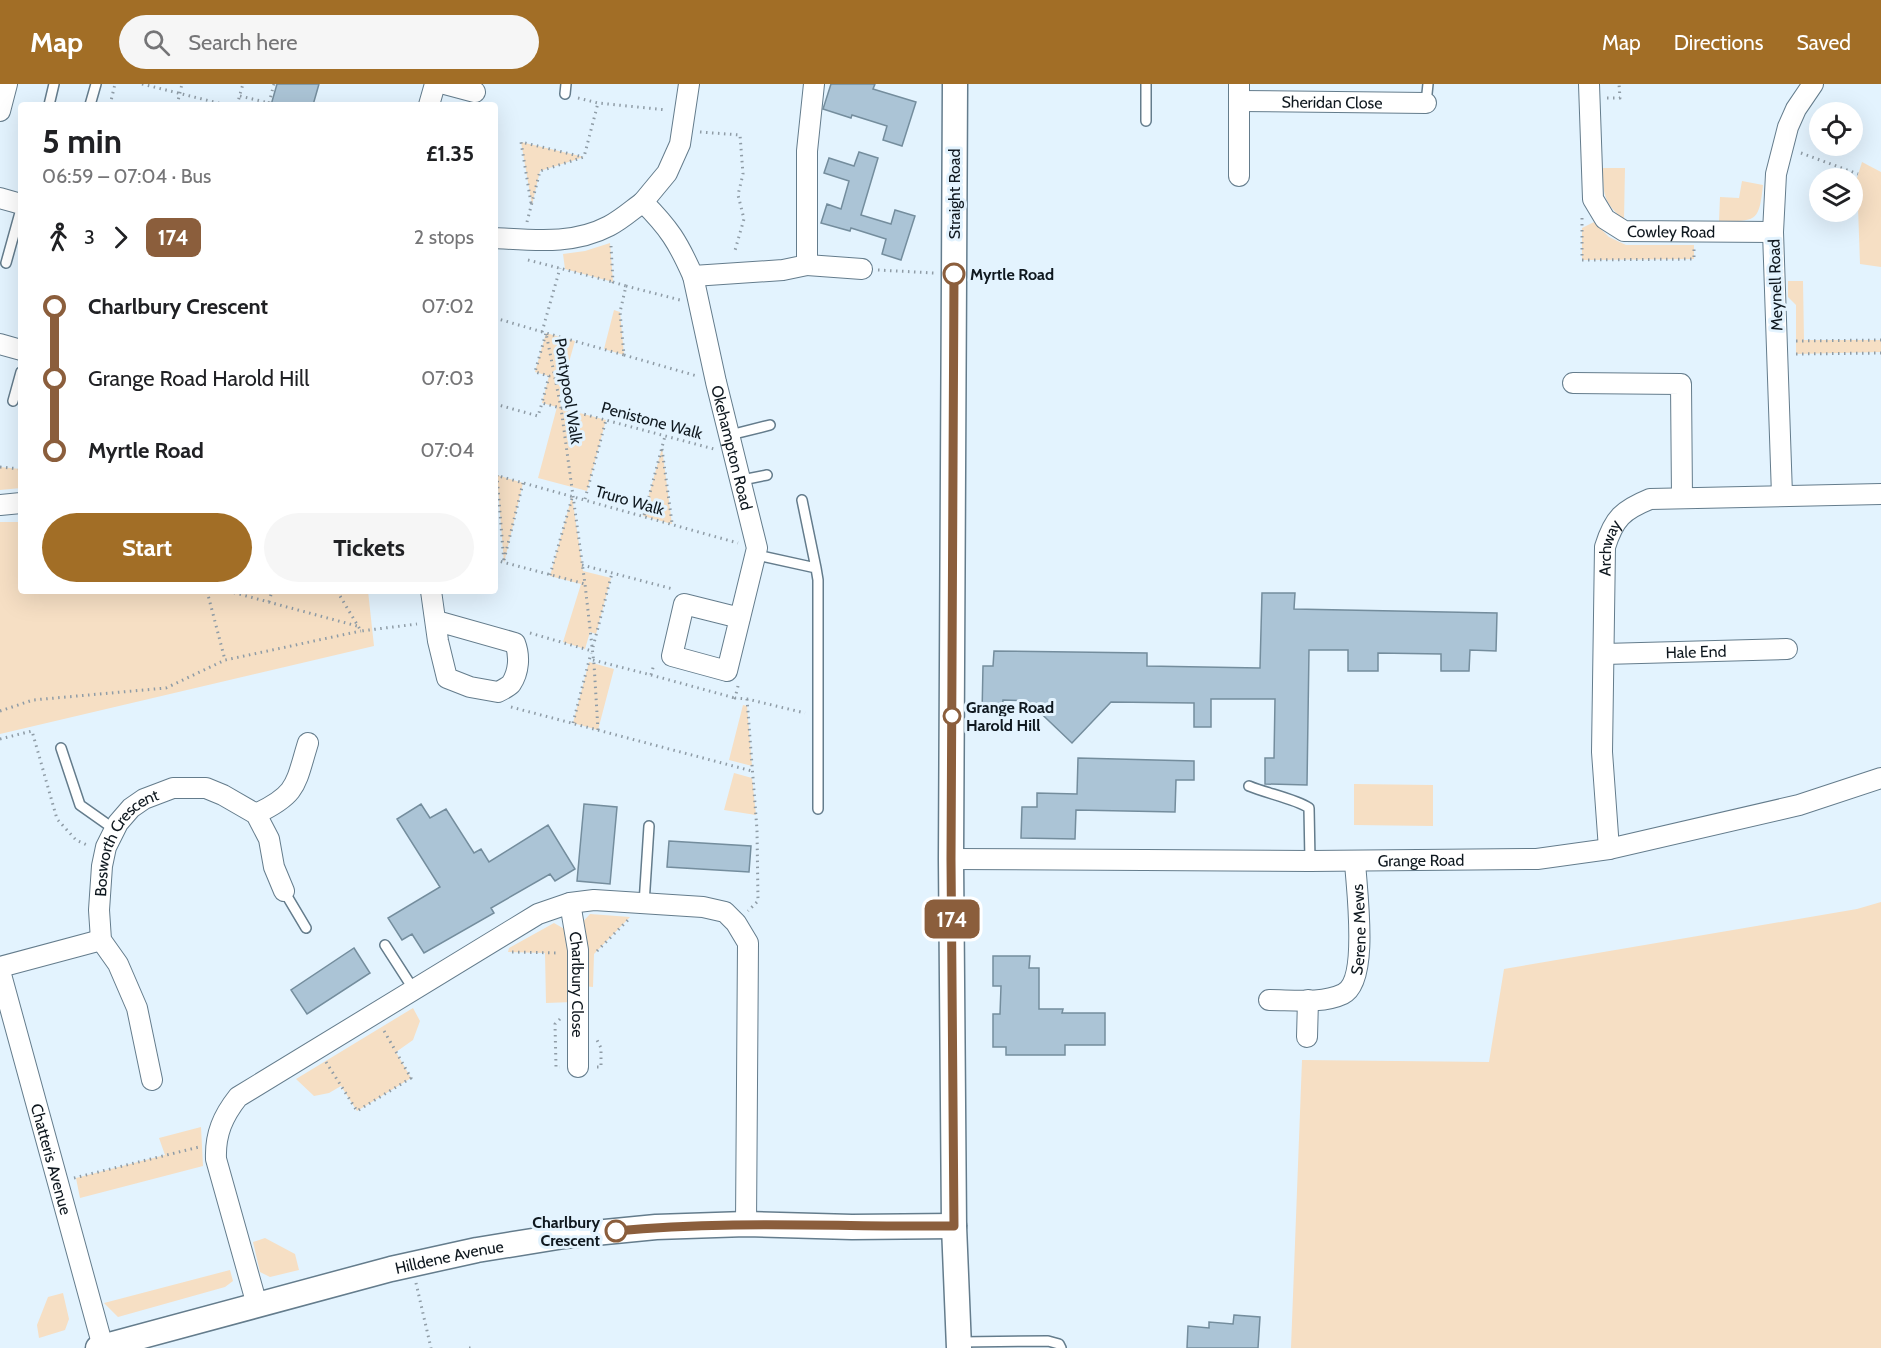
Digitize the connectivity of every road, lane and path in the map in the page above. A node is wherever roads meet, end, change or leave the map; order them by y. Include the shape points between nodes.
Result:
1 (7, 84) edge
2 (54, 84) edge
3 (96, 84) edge
4 (115, 84) edge
5 (142, 84) edge
6 (182, 84) edge
7 (243, 84) edge
8 (274, 84) edge
9 (435, 84) edge
10 (445, 84) edge
11 (690, 84) edge
12 (814, 84) edge
13 (955, 84) edge
14 (1146, 84) edge
15 (1589, 84) edge
16 (1813, 84) edge
17 (566, 89) edge
18 (180, 93) junction
19 (1239, 93) edge
20 (1427, 93) edge
21 (474, 94) edge
22 (240, 96) junction
23 (50, 102) edge
24 (91, 102) edge
25 (111, 102) edge
26 (178, 102) edge
27 (214, 102) edge
28 (238, 102) edge
29 (264, 102) edge
30 (268, 102) edge
31 (430, 102) edge
32 (598, 104) junction
33 (0, 111) edge
34 (685, 121) junction
35 (1146, 121) dead end
36 (1782, 146) junction
37 (584, 157) junction
38 (1842, 168) edge
39 (1239, 176) dead end
40 (0, 198) edge
41 (643, 202) junction
42 (18, 203) edge
43 (532, 205) junction
44 (18, 220) edge
45 (609, 226) junction
46 (1773, 232) junction
47 (498, 239) edge
48 (522, 249) junction
49 (6, 263) dead end
50 (807, 265) junction
51 (560, 268) junction
52 (862, 269) joint
53 (728, 273) junction
54 (954, 274) junction
55 (693, 276) junction
56 (613, 282) junction
57 (626, 286) junction
58 (700, 305) junction
59 (498, 319) edge
60 (544, 332) junction
61 (1881, 340) edge
62 (0, 344) edge
63 (1777, 347) junction
64 (18, 349) edge
65 (1881, 353) edge
66 (624, 356) junction
67 (555, 374) junction
68 (549, 376) junction
69 (716, 381) junction
70 (18, 383) edge
71 (1573, 383) dead end
72 (13, 401) dead end
73 (542, 403) junction
74 (498, 405) edge
75 (561, 408) junction
76 (606, 420) junction
77 (770, 425) dead end
78 (730, 435) junction
79 (665, 436) junction
80 (662, 448) junction
81 (736, 455) junction
82 (0, 468) edge
83 (18, 470) edge
84 (767, 475) dead end
85 (498, 476) edge
86 (742, 480) junction
87 (523, 483) junction
88 (1881, 494) edge
89 (1782, 495) junction
90 (572, 496) junction
91 (498, 497) edge
92 (1682, 498) junction
93 (585, 499) junction
94 (802, 500) dead end
95 (18, 503) edge
96 (0, 505) edge
97 (643, 516) junction
98 (672, 524) junction
99 (757, 552) junction
100 (498, 561) edge
101 (504, 563) junction
102 (582, 565) junction
103 (816, 568) junction
104 (612, 573) junction
105 (550, 576) junction
106 (585, 584) junction
107 (208, 594) edge
108 (239, 594) edge
109 (271, 594) edge
110 (339, 594) edge
111 (432, 594) edge
112 (269, 602) junction
113 (684, 604) junction
114 (740, 618) junction
115 (437, 621) junction
116 (357, 626) junction
117 (361, 631) junction
118 (515, 643) junction
119 (1787, 649) dead end
120 (592, 651) junction
121 (1604, 654) junction
122 (672, 656) junction
123 (225, 660) junction
124 (593, 660) junction
125 (728, 671) junction
126 (651, 675) junction
127 (498, 692) junction
128 (735, 698) junction
129 (747, 699) junction
130 (0, 711) edge
131 (818, 717) junction
132 (573, 723) junction
133 (598, 730) junction
134 (0, 739) edge
135 (308, 743) dead end
136 (61, 748) dead end
137 (752, 771) junction
138 (1881, 778) edge
139 (1249, 786) dead end
140 (818, 809) dead end
141 (256, 814) junction
142 (649, 826) dead end
143 (114, 829) junction
144 (1609, 849) junction
145 (105, 854) junction
146 (951, 859) junction
147 (1310, 861) junction
148 (1355, 861) junction
149 (284, 891) joint
150 (570, 903) junction
151 (644, 904) junction
152 (736, 923) junction
153 (306, 928) dead end
154 (101, 940) junction
155 (385, 945) dead end
156 (0, 969) edge
157 (414, 990) junction
158 (1269, 1000) dead end
159 (1308, 1000) junction
160 (374, 1014) junction
161 (1307, 1037) dead end
162 (318, 1048) junction
163 (578, 1066) dead end
164 (152, 1080) dead end
165 (215, 1143) junction
166 (59, 1182) junction
167 (746, 1224) junction
168 (954, 1226) junction
169 (412, 1264) junction
170 (256, 1305) junction
171 (959, 1345) edge
172 (101, 1347) edge
173 (431, 1348) edge
174 (1061, 1348) edge

1 - 33 street
2 - 23 lane
3 - 24 lane
4 - 25 path
5 - 18 path
6 - 18 path
7 - 22 path
8 - 30 path
9 - 31 street
10 - 21 street
11 - 34 street
12 - 50 street via 807,151
13 - 54 street, Straight Road
14 - 35 lane
15 - 46 street, Cowley Road via 1593,199 1598,211 1614,227 1624,231
16 - 36 street, Meynell Road via 1796,109
17 - 32 path
18 - 26 path
18 - 27 path
19 - 20 street, Sheridan Close
19 - 39 street, Sheridan Close
22 - 28 path
22 - 29 path
32 - 34 path
32 - 37 path
34 - 41 street via 667,173
34 - 53 path via 740,135 742,174 738,195 744,219
36 - 38 path
36 - 46 street, Meynell Road via 1776,174
37 - 43 path via 540,171
37 - 43 path via 521,142
40 - 42 street
41 - 45 street
41 - 55 street via 666,225
43 - 48 path
44 - 49 lane
45 - 48 street
45 - 56 path
46 - 63 street, Meynell Road
47 - 48 street
48 - 51 path
50 - 52 street
50 - 53 street
51 - 56 path
51 - 60 path
52 - 54 path
53 - 55 street
54 - 146 street, Straight Road
55 - 58 street, Okehampton Road
56 - 57 path
57 - 58 path
57 - 66 path via 621,312
58 - 69 street, Okehampton Road
59 - 60 path
60 - 66 path, Pontypool Walk
60 - 67 path, Pontypool Walk
60 - 68 path via 535,372
61 - 63 path
62 - 64 street
63 - 65 path
63 - 89 street, Meynell Road
66 - 69 path, Pontypool Walk
67 - 68 path
67 - 75 path, Pontypool Walk
68 - 73 path
69 - 78 street, Okehampton Road
70 - 72 lane
71 - 92 street via 1681,384
73 - 74 path via 538,416
73 - 75 path, Penistone Walk
75 - 76 path, Penistone Walk
75 - 90 path, Pontypool Walk
76 - 79 path, Penistone Walk
76 - 93 path
77 - 78 lane
78 - 81 street, Okehampton Road
79 - 80 path
79 - 81 path, Penistone Walk
80 - 97 path
80 - 98 path
81 - 86 street, Okehampton Road
82 - 83 path
84 - 86 lane
85 - 87 path, Truro Walk
86 - 99 street, Okehampton Road
87 - 90 path, Truro Walk
87 - 101 path
88 - 89 street, Archway
89 - 92 street, Archway
90 - 93 path, Truro Walk
90 - 102 path, Pontypool Walk
90 - 105 path
91 - 101 path
92 - 121 street, Archway via 1650,499 1627,511 1611,527 1605,547
93 - 97 path, Truro Walk
94 - 103 lane
95 - 96 street
97 - 98 path, Truro Walk
98 - 99 path, Truro Walk
99 - 103 lane
99 - 114 street, Okehampton Road
100 - 101 path
101 - 105 path
102 - 104 path
102 - 106 path, Pontypool Walk
103 - 131 lane
104 - 113 path via 682,591
104 - 120 path
105 - 106 path
106 - 120 path, Pontypool Walk
107 - 123 path
108 - 112 path
109 - 112 path
110 - 116 path
111 - 115 street
112 - 116 path
113 - 114 street
113 - 122 street
114 - 125 street, Okehampton Road
115 - 117 path
115 - 118 street
115 - 127 street via 447,678
116 - 117 path
117 - 123 path
118 - 120 path via 523,631
118 - 127 street via 518,664 510,685
119 - 121 street, Hale End
120 - 124 path, Pontypool Walk
120 - 132 path
121 - 144 street, Archway via 1602,752
122 - 125 street
122 - 126 path via 657,656
123 - 130 path via 166,688 33,700
124 - 126 path
124 - 133 path, Pontypool Walk
125 - 128 path via 740,679
126 - 128 path
127 - 132 path via 509,706
128 - 129 path
129 - 131 path
129 - 137 path
131 - 140 lane
132 - 133 path
133 - 137 path
134 - 145 path via 32,731 57,819 76,840
135 - 141 street via 295,785 287,796
136 - 143 lane via 80,805
137 - 152 path via 758,901
138 - 144 street, Grange Road via 1799,805
139 - 147 lane via 1309,808
141 - 143 street, Bosworth Crescent via 206,789 173,788 131,808
141 - 149 street via 269,839
142 - 151 lane
143 - 145 street, Bosworth Crescent
144 - 148 street, Grange Road via 1537,859
145 - 154 street, Bosworth Crescent via 100,885
146 - 147 street, Grange Road
146 - 168 street, Straight Road
147 - 148 street, Grange Road
148 - 159 street, Serene Mews via 1360,958 1355,979 1345,994
149 - 153 lane
150 - 151 street via 594,900
150 - 157 street via 538,914
150 - 163 street, Charlbury Close via 578,950
151 - 152 street via 703,907 724,912
152 - 167 street via 748,943
154 - 156 street
154 - 164 street via 118,963 136,1008
155 - 157 lane
156 - 166 street, Chatteris Avenue
157 - 160 street
158 - 159 street, Serene Mews
159 - 161 street
160 - 162 street
160 - 162 path via 411,1078 357,1111
162 - 165 street via 238,1097 223,1119
165 - 166 path
165 - 170 street
166 - 172 street, Chatteris Avenue
167 - 168 street, Hilldene Avenue
167 - 169 street, Hilldene Avenue via 564,1236
168 - 171 street, Straight Road
169 - 170 street, Hilldene Avenue
169 - 173 path
170 - 172 street, Hilldene Avenue
171 - 174 lane via 1048,1341

